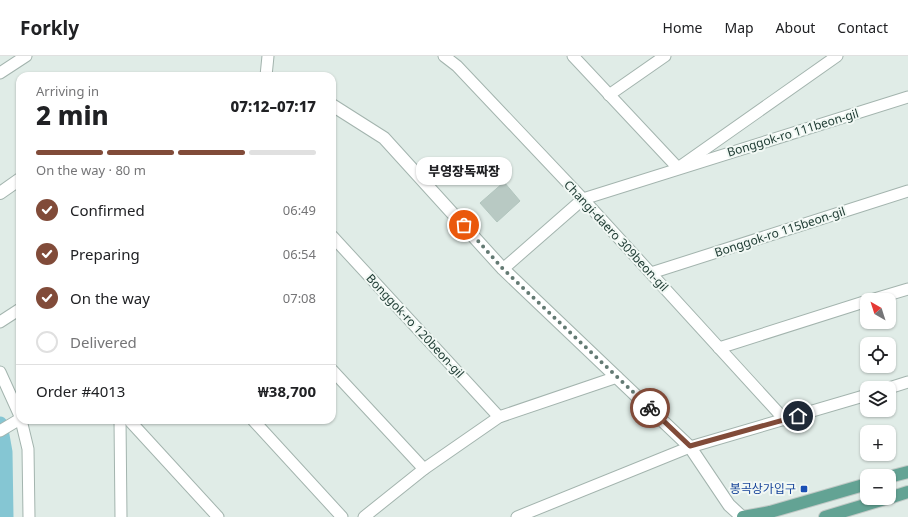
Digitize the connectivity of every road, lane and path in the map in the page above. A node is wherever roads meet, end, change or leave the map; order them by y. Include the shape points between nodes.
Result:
1 (26, 56) edge
2 (268, 56) edge
3 (444, 56) edge
4 (573, 56) edge
5 (665, 56) edge
6 (837, 56) edge
7 (266, 72) edge
8 (0, 73) edge
9 (610, 95) junction
10 (908, 97) edge
11 (336, 108) edge
12 (678, 168) junction
13 (16, 183) edge
14 (908, 191) edge
15 (0, 193) edge
16 (583, 199) junction
17 (336, 240) edge
18 (503, 269) junction
19 (651, 273) junction
20 (908, 288) edge
21 (893, 293) edge
22 (860, 303) edge
23 (16, 311) edge
24 (0, 322) edge
25 (719, 348) junction
26 (0, 372) edge
27 (336, 374) edge
28 (617, 377) junction
29 (908, 382) edge
30 (896, 386) edge
31 (860, 397) edge
32 (16, 415) edge
33 (499, 417) junction
34 (785, 420) junction
35 (16, 421) edge
36 (19, 424) edge
37 (120, 424) edge
38 (133, 424) edge
39 (257, 424) edge
40 (0, 431) edge
41 (690, 446) junction
42 (424, 469) junction
43 (908, 472) edge
44 (896, 475) edge
45 (860, 486) edge
46 (908, 492) edge
47 (896, 496) edge
48 (865, 505) edge
49 (29, 517) edge
50 (121, 517) edge
51 (218, 517) edge
52 (342, 517) edge
53 (364, 517) edge
54 (517, 517) edge
55 (742, 517) edge
56 (825, 517) edge

1 - 8 street
2 - 7 street
3 - 16 street, Changi-daero 309beon-gil via 457,66
4 - 9 street
5 - 9 street
6 - 12 street
9 - 12 street
10 - 12 street, Bonggok-ro 111beon-gil
11 - 18 street via 384,138
12 - 16 street, Bonggok-ro 111beon-gil
13 - 15 street
14 - 19 street, Bonggok-ro 115beon-gil
16 - 18 street, Bonggok-ro 111beon-gil
16 - 19 street, Changi-daero 309beon-gil
17 - 33 street, Bonggok-ro 120beon-gil
18 - 28 street
19 - 25 street, Changi-daero 309beon-gil
20 - 21 street
22 - 25 street
23 - 24 street
25 - 34 street, Changi-daero 309beon-gil
26 - 32 street
27 - 42 street
28 - 33 street
28 - 41 street
29 - 30 street
31 - 34 street
33 - 42 street
34 - 41 street
35 - 40 street
36 - 49 street via 28,449
37 - 50 street
38 - 51 street
39 - 52 street
41 - 54 street
41 - 55 street via 729,505
42 - 53 street
43 - 44 main road
45 - 55 main road via 770,512
46 - 47 main road
48 - 56 main road

